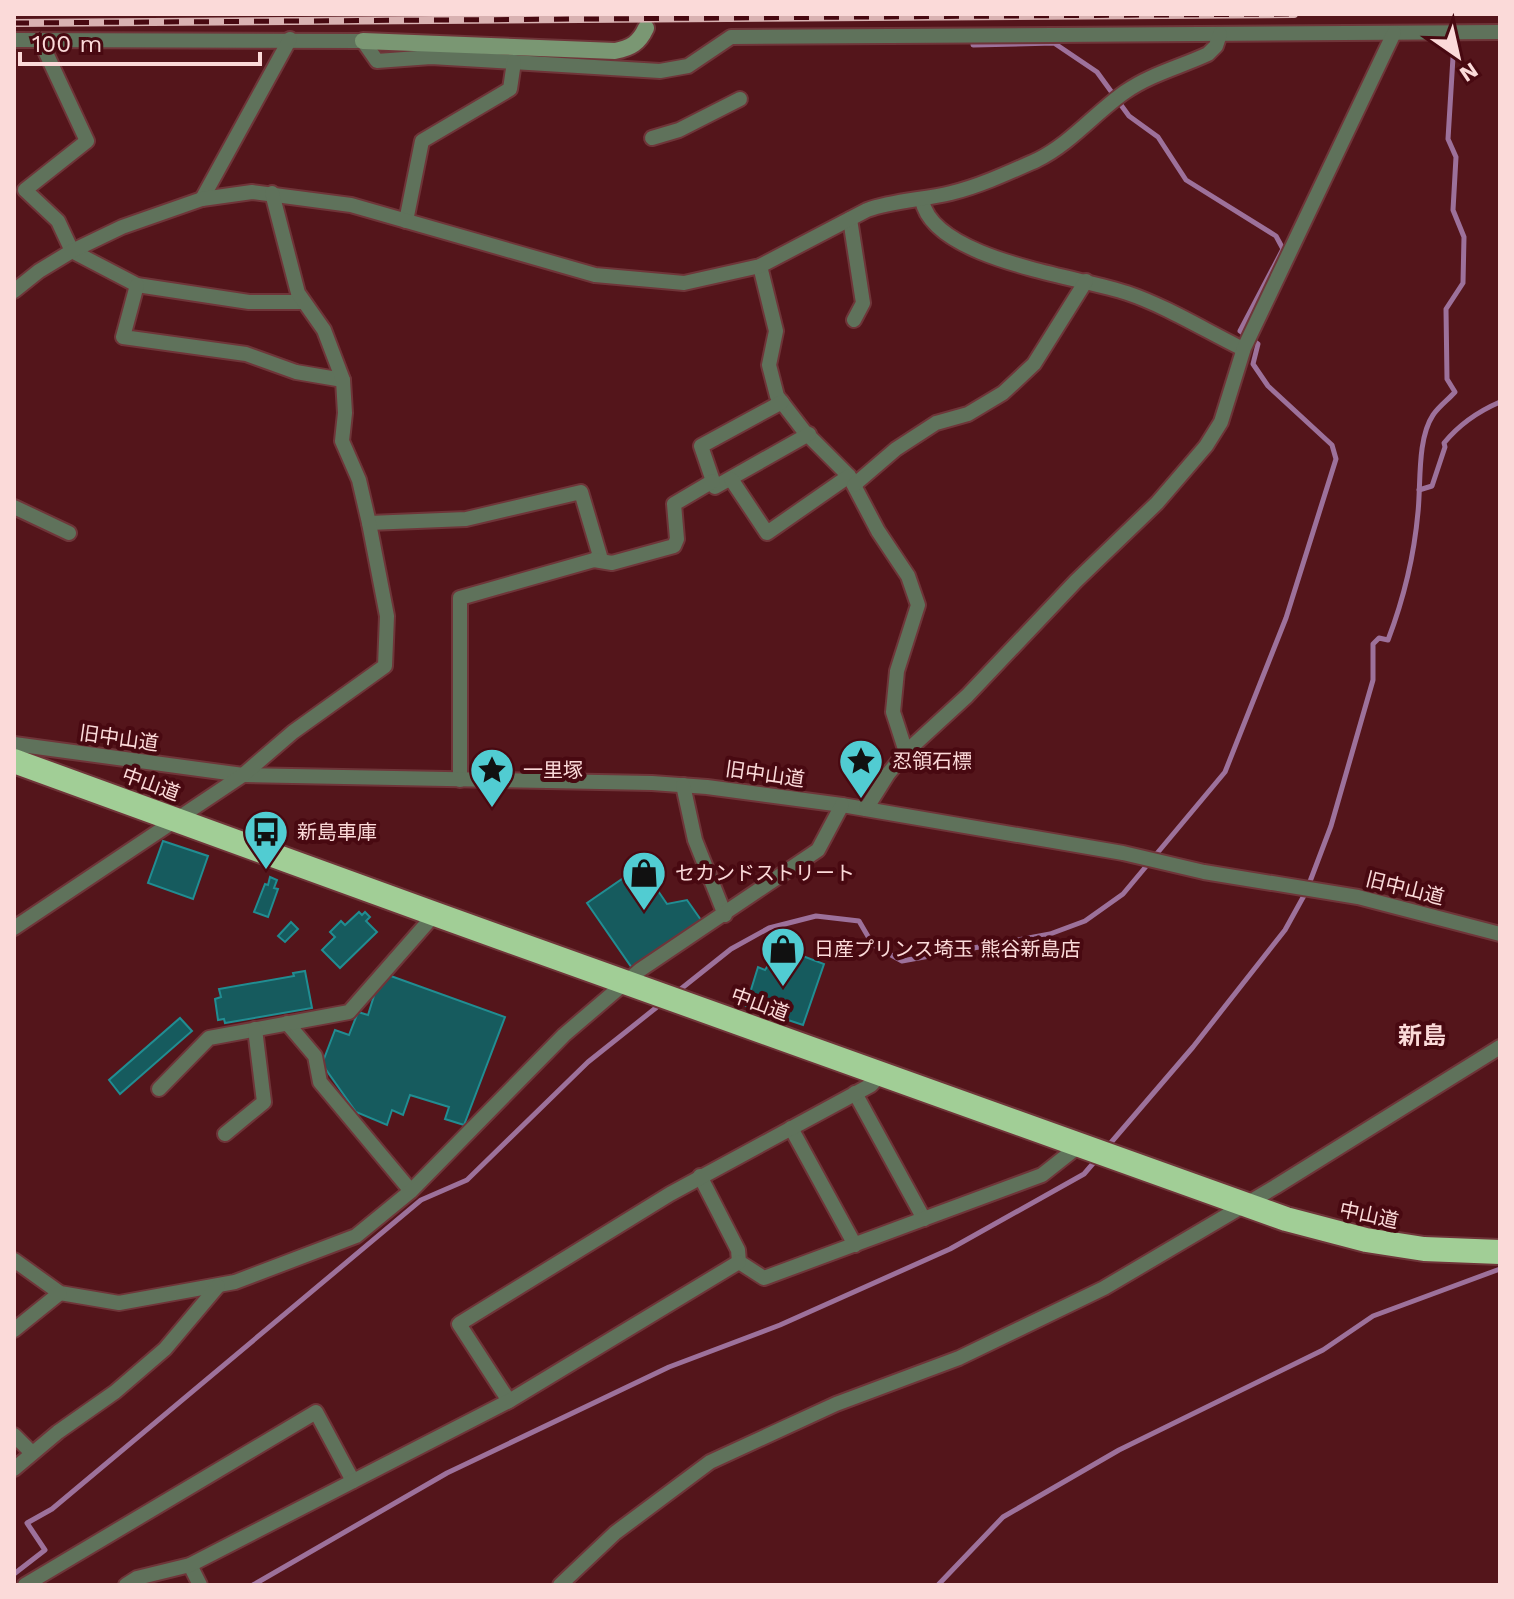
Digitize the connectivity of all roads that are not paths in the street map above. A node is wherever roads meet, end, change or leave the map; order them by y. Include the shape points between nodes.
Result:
1 (646, 28) dead end
2 (1500, 32) edge
3 (1394, 33) junction
4 (1220, 34) junction
5 (290, 39) junction
6 (14, 40) edge
7 (40, 40) junction
8 (363, 41) junction
9 (514, 62) junction
10 (740, 99) dead end
11 (652, 138) dead end
12 (20, 189) edge
13 (272, 193) junction
14 (202, 199) junction
15 (922, 200) junction
16 (850, 219) junction
17 (406, 221) junction
18 (72, 251) junction
19 (760, 266) junction
20 (1086, 281) junction
21 (137, 285) junction
22 (14, 291) edge
23 (303, 302) junction
24 (854, 320) dead end
25 (1244, 349) junction
26 (343, 380) junction
27 (782, 402) junction
28 (809, 434) junction
29 (731, 479) junction
30 (851, 480) junction
31 (713, 481) junction
32 (14, 507) edge
33 (369, 523) junction
34 (69, 533) dead end
35 (594, 560) junction
36 (14, 744) edge
37 (906, 752) junction
38 (14, 761) edge
39 (243, 775) junction
40 (460, 780) junction
41 (683, 785) junction
42 (842, 805) junction
43 (866, 809) junction
44 (175, 819) junction
45 (435, 914) junction
46 (725, 915) junction
47 (14, 928) edge
48 (1500, 934) edge
49 (628, 982) junction
50 (287, 1023) junction
51 (255, 1029) junction
52 (1500, 1047) edge
53 (882, 1073) junction
54 (159, 1089) dead end
55 (855, 1093) junction
56 (791, 1128) junction
57 (225, 1134) dead end
58 (1095, 1150) junction
59 (700, 1176) junction
60 (411, 1191) junction
61 (1245, 1204) junction
62 (924, 1219) junction
63 (855, 1245) junction
64 (1500, 1252) edge
65 (14, 1260) edge
66 (739, 1262) junction
67 (218, 1286) junction
68 (60, 1293) junction
69 (14, 1330) edge
70 (509, 1401) junction
71 (14, 1435) edge
72 (32, 1453) junction
73 (14, 1469) edge
74 (353, 1481) junction
75 (190, 1565) junction
76 (25, 1585) edge
77 (126, 1585) edge
78 (200, 1585) edge
79 (560, 1585) edge

1 - 8 street via 631,48 615,51
2 - 3 street
3 - 4 street
3 - 25 street
4 - 9 street via 731,37 688,66 660,71
4 - 15 street via 1208,54 1146,78 1036,160
5 - 7 street
5 - 8 street
5 - 14 street
6 - 7 street
7 - 12 street via 87,141
8 - 9 street via 377,61 431,57
9 - 17 street via 510,89 422,141
10 - 11 street
12 - 18 street via 58,221
13 - 14 street
13 - 17 street via 351,205
13 - 23 street
14 - 18 street
15 - 16 street via 884,204
15 - 20 street via 930,219 987,256
16 - 19 street
16 - 24 street via 863,303
17 - 19 street via 595,275 684,283
18 - 21 street
18 - 22 street
19 - 27 street via 776,331 769,365
20 - 25 street via 1129,294
20 - 30 street via 1034,364 1003,393 968,414 936,423
21 - 23 street via 249,302
21 - 26 street via 123,337 246,354 296,372
23 - 26 street via 324,330
25 - 37 street via 1221,422 1206,446 1157,503
26 - 33 street via 342,441
27 - 28 street
27 - 31 street via 701,446
28 - 29 street
28 - 30 street
29 - 30 street via 767,533
29 - 31 street via 715,487
30 - 37 street via 908,576 918,605 897,671 893,712
31 - 35 street via 674,504 674,546 612,563
32 - 34 street
33 - 35 street via 466,519 581,492 600,556
33 - 39 street via 387,616 385,666
35 - 40 street via 460,598
36 - 39 street, 旧中山道
37 - 43 street
38 - 44 highway, 中山道
39 - 40 street, 旧中山道
39 - 44 street
40 - 41 street, 旧中山道
41 - 42 street, 旧中山道
41 - 46 street via 695,840
42 - 43 street, 旧中山道
42 - 46 street via 818,850
43 - 48 street, 旧中山道 via 1373,900
44 - 45 highway, 中山道
44 - 47 street
45 - 49 highway, 中山道
45 - 50 street via 349,1012
46 - 49 street
49 - 53 highway, 中山道
49 - 60 street via 564,1035
50 - 51 street
50 - 60 street via 315,1056 320,1082
51 - 54 street via 209,1038
51 - 57 street via 264,1102
52 - 61 street
53 - 55 street
53 - 58 highway, 中山道
55 - 56 street
55 - 62 street
56 - 59 street
56 - 63 street
58 - 61 highway, 中山道
58 - 62 street
59 - 66 street via 738,1250
59 - 70 street via 459,1324
60 - 67 street via 356,1236
61 - 64 highway, 中山道 via 1366,1240
61 - 79 street via 1104,1288 959,1358 836,1404 710,1462 615,1533
62 - 63 street
63 - 66 street via 764,1278
65 - 68 street
66 - 70 street
67 - 68 street via 119,1303
67 - 72 street via 165,1349
68 - 69 street
70 - 74 street
71 - 72 street
72 - 73 street
74 - 75 street
74 - 76 street via 316,1412
75 - 77 street
75 - 78 street

